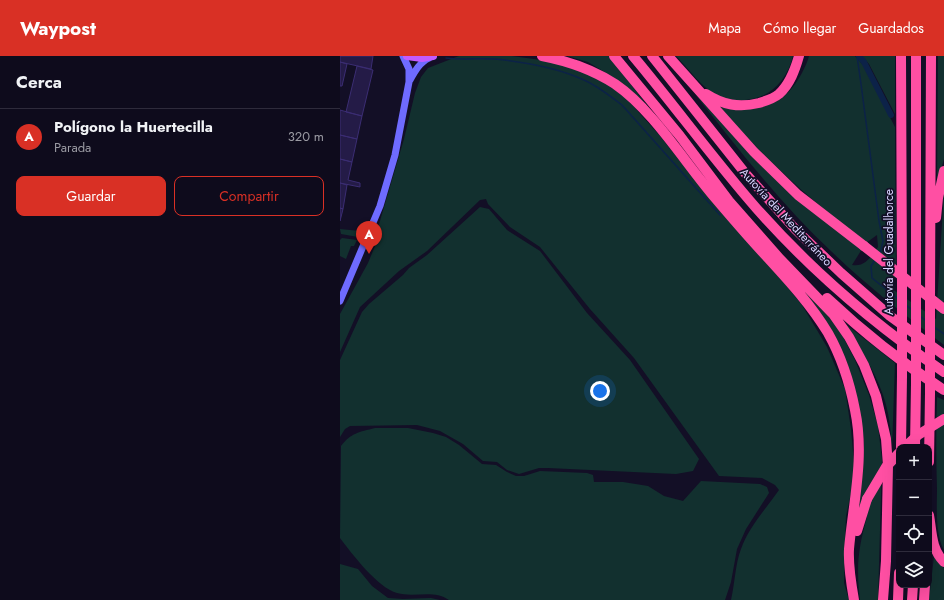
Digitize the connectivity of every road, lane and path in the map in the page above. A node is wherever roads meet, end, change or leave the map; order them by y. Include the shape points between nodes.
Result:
1 (403, 56) edge
2 (407, 56) edge
3 (542, 56) edge
4 (633, 56) edge
5 (652, 56) edge
6 (668, 56) edge
7 (799, 56) edge
8 (806, 56) edge
9 (902, 56) edge
10 (916, 56) edge
11 (931, 56) edge
12 (431, 57) edge
13 (615, 58) edge
14 (409, 82) junction
15 (778, 95) junction
16 (944, 171) edge
17 (763, 238) junction
18 (930, 268) junction
19 (340, 301) edge
20 (944, 309) edge
21 (944, 355) edge
22 (944, 372) edge
23 (944, 390) edge
24 (944, 419) edge
25 (901, 444) edge
26 (908, 444) edge
27 (915, 444) edge
28 (929, 444) edge
29 (896, 455) edge
30 (929, 516) edge
31 (944, 562) edge
32 (850, 577) junction
33 (898, 588) edge
34 (913, 588) edge
35 (925, 588) edge
36 (854, 600) edge
37 (883, 600) edge
38 (898, 600) edge
39 (912, 600) edge
40 (924, 600) edge

1 - 14 main road via 409,69
2 - 12 main road
3 - 32 highway via 563,60 594,72 633,99 715,198 803,297 828,333 849,387 858,432 858,474 849,549
4 - 22 highway, Autovía del Mediterráneo via 757,209 803,258 859,309
5 - 21 highway, Autovía del Mediterráneo via 745,173 796,230 890,316
6 - 15 highway via 705,93 732,106 748,106 768,101
6 - 20 highway, bridge via 754,152 798,195
7 - 15 highway via 794,72
8 - 15 highway via 798,75 788,88
9 - 25 highway, Autovía del Guadalhorce, bridge
10 - 27 highway, bridge
11 - 18 highway
12 - 14 main road via 424,60
13 - 17 highway via 680,136 729,201
14 - 19 main road via 395,155 380,206
16 - 18 highway via 938,198 935,242
17 - 23 highway via 875,340
17 - 37 highway via 833,314 864,365 876,396 886,439 888,466
18 - 28 highway, bridge
24 - 26 highway, bridge
29 - 32 highway, bridge via 867,499 858,526
30 - 31 highway via 932,541 938,556
32 - 36 highway
33 - 38 highway
34 - 39 highway
35 - 40 highway

